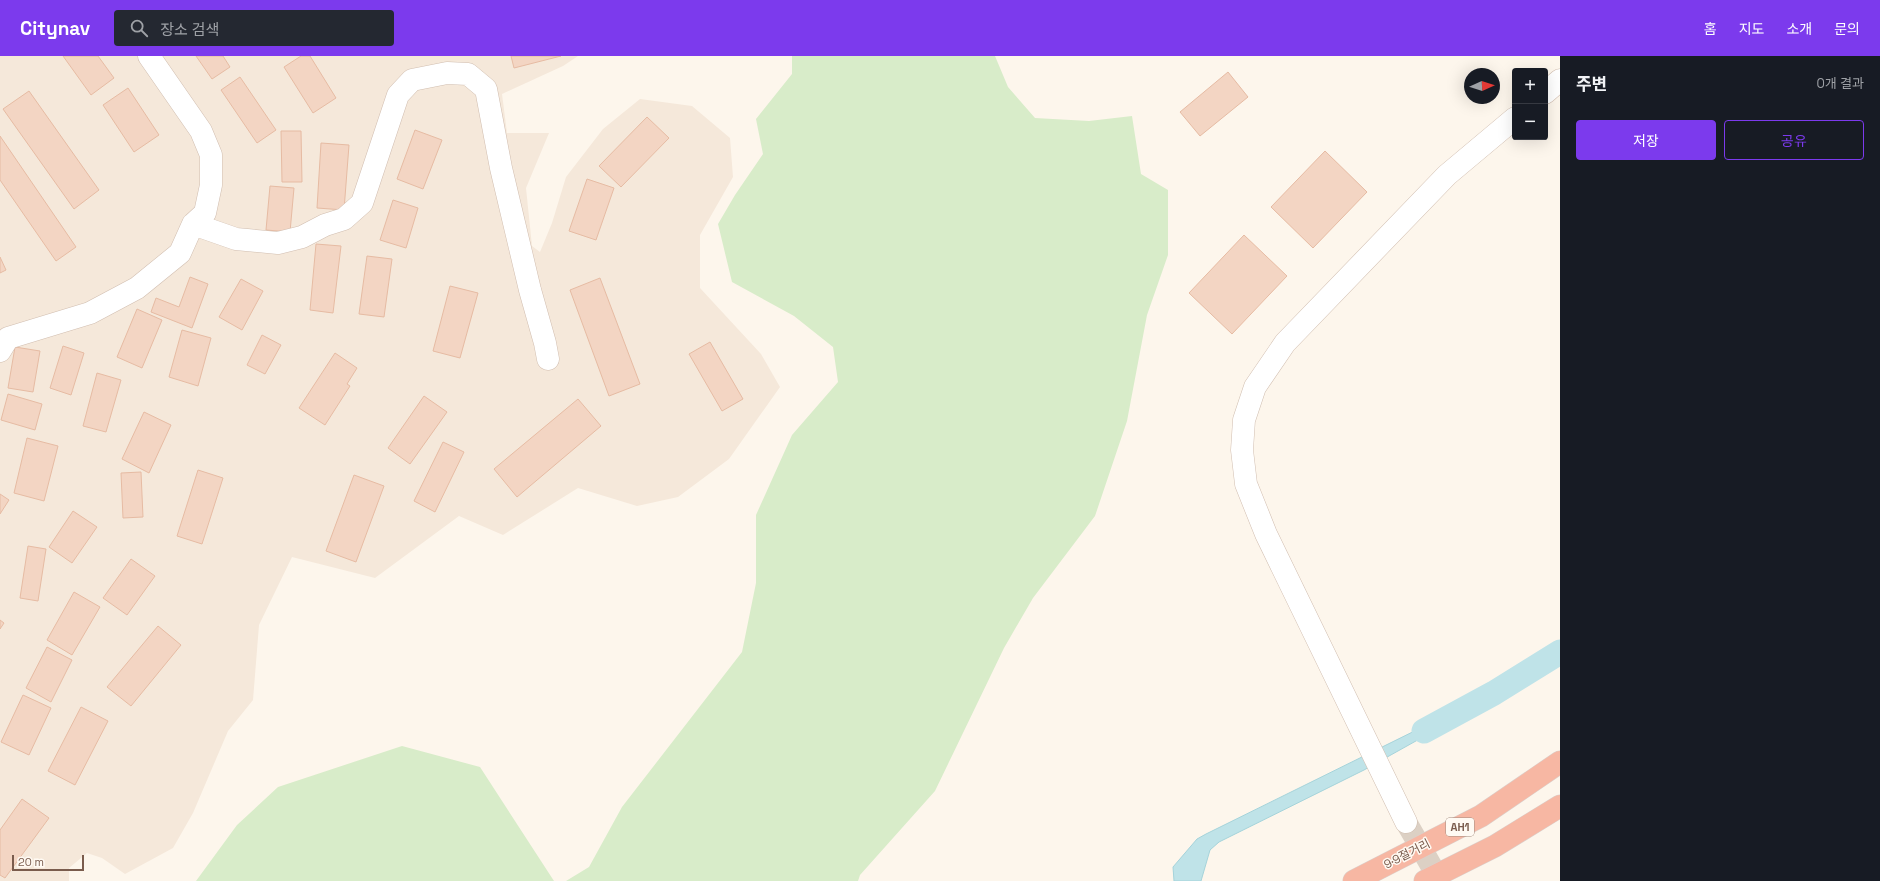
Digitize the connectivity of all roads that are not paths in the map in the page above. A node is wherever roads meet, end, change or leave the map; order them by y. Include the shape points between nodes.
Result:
1 (149, 56) edge
2 (1560, 80) edge
3 (1548, 90) edge
4 (1512, 121) edge
5 (193, 224) junction
6 (0, 351) edge
7 (548, 359) dead end
8 (1560, 762) edge
9 (1560, 806) edge
10 (1406, 822) tunnel mouth
11 (1354, 881) edge
12 (1425, 881) edge

1 - 5 street via 201,131 210,155 211,185 205,213
2 - 3 street
4 - 10 street via 1447,175 1285,343 1255,387 1244,420 1242,450 1246,484 1266,534
5 - 6 street via 180,253 137,288 90,313 8,338
5 - 7 street via 236,239 278,242 302,237 344,219 362,203 398,95 412,80 447,73 468,74 486,89 501,168
8 - 11 highway, 9·9절거리 / AH1 via 1481,816
9 - 12 highway via 1495,846

